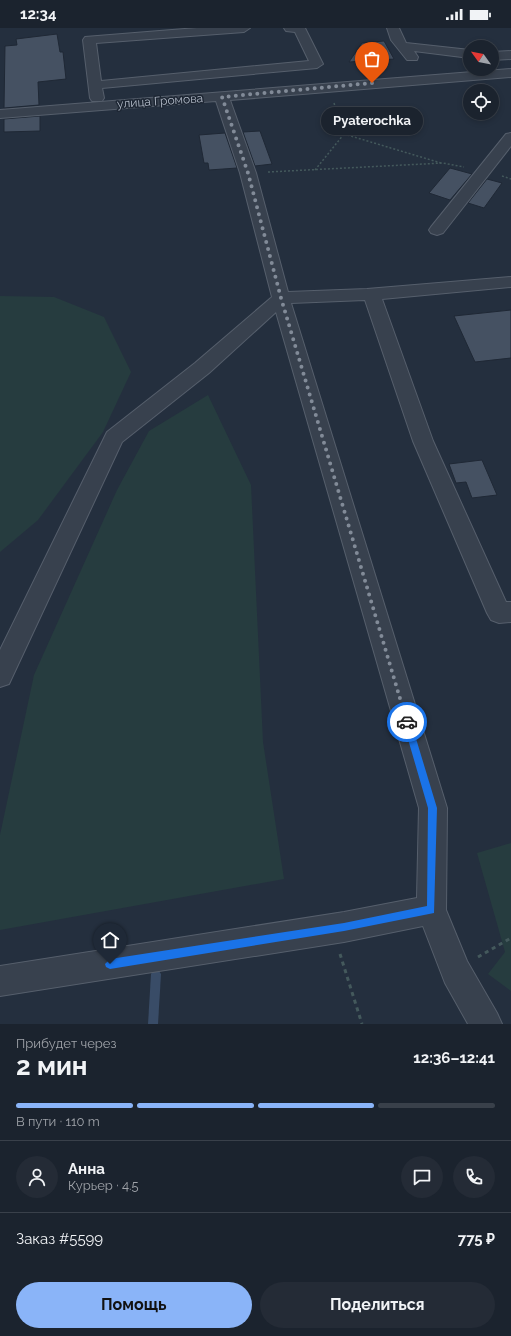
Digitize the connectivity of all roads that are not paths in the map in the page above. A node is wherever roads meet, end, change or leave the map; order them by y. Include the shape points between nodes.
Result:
1 (244, 28) edge
2 (290, 28) edge
3 (393, 28) edge
4 (402, 46) junction
5 (463, 53) edge
6 (511, 55) edge
7 (499, 56) edge
8 (317, 64) junction
9 (511, 73) edge
10 (429, 78) junction
11 (96, 85) junction
12 (329, 86) junction
13 (222, 97) junction
14 (98, 106) junction
15 (0, 114) edge
16 (511, 138) edge
17 (437, 230) dead end
18 (511, 282) edge
19 (372, 295) junction
20 (281, 298) junction
21 (511, 612) edge
22 (0, 676) edge
23 (431, 910) junction
24 (0, 981) edge
25 (486, 1024) edge

1 - 11 street via 89,40
2 - 8 street via 300,29
3 - 4 street
4 - 5 street
4 - 10 street
6 - 7 street
8 - 11 street
8 - 12 street
9 - 10 street, улица Громова
10 - 12 street, улица Громова
11 - 14 street
12 - 13 street, улица Громова
13 - 14 street, улица Громова
13 - 20 street via 248,173
14 - 15 street, улица Громова
16 - 17 street
18 - 19 street
19 - 20 street
19 - 21 street via 422,441 499,614
20 - 22 street via 202,368 114,437
20 - 23 street via 432,808
23 - 24 street via 344,927
23 - 25 street via 456,972

